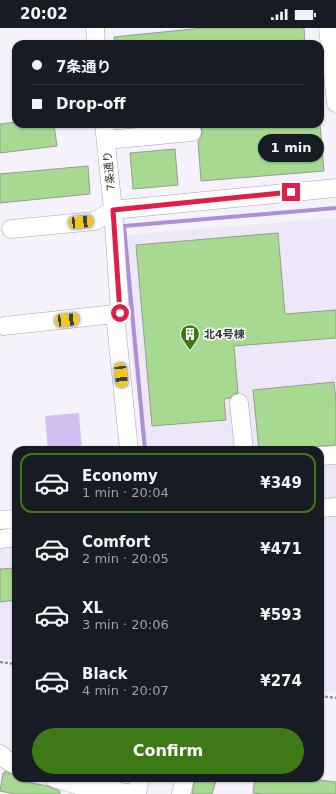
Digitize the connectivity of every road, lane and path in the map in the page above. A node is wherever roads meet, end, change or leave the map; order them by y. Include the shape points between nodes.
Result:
1 (95, 28) edge
2 (328, 28) edge
3 (96, 40) edge
4 (336, 103) edge
5 (105, 132) edge
6 (192, 132) dead end
7 (336, 188) edge
8 (113, 210) junction
9 (11, 229) dead end
10 (118, 314) junction
11 (4, 326) dead end
12 (238, 403) dead end
13 (129, 446) edge
14 (243, 446) edge
15 (336, 455) edge
16 (324, 456) edge
17 (336, 507) edge
18 (324, 508) edge
19 (12, 519) edge
20 (0, 520) edge
21 (12, 537) edge
22 (0, 538) edge
23 (0, 662) edge
24 (12, 664) edge
25 (324, 696) edge
26 (336, 698) edge
27 (68, 782) edge
28 (139, 782) edge
29 (184, 782) edge
30 (131, 794) edge
31 (137, 794) edge
32 (181, 794) edge

1 - 3 street
2 - 4 street
5 - 6 street
5 - 8 street, 7条通り
7 - 8 street
8 - 9 street via 95,221
8 - 10 street, 7条通り
10 - 11 street
10 - 13 street, 7条通り
12 - 14 street
15 - 16 street
17 - 18 street
19 - 20 street
21 - 22 street
23 - 24 path
25 - 26 path
27 - 30 street
28 - 31 street
29 - 32 street

